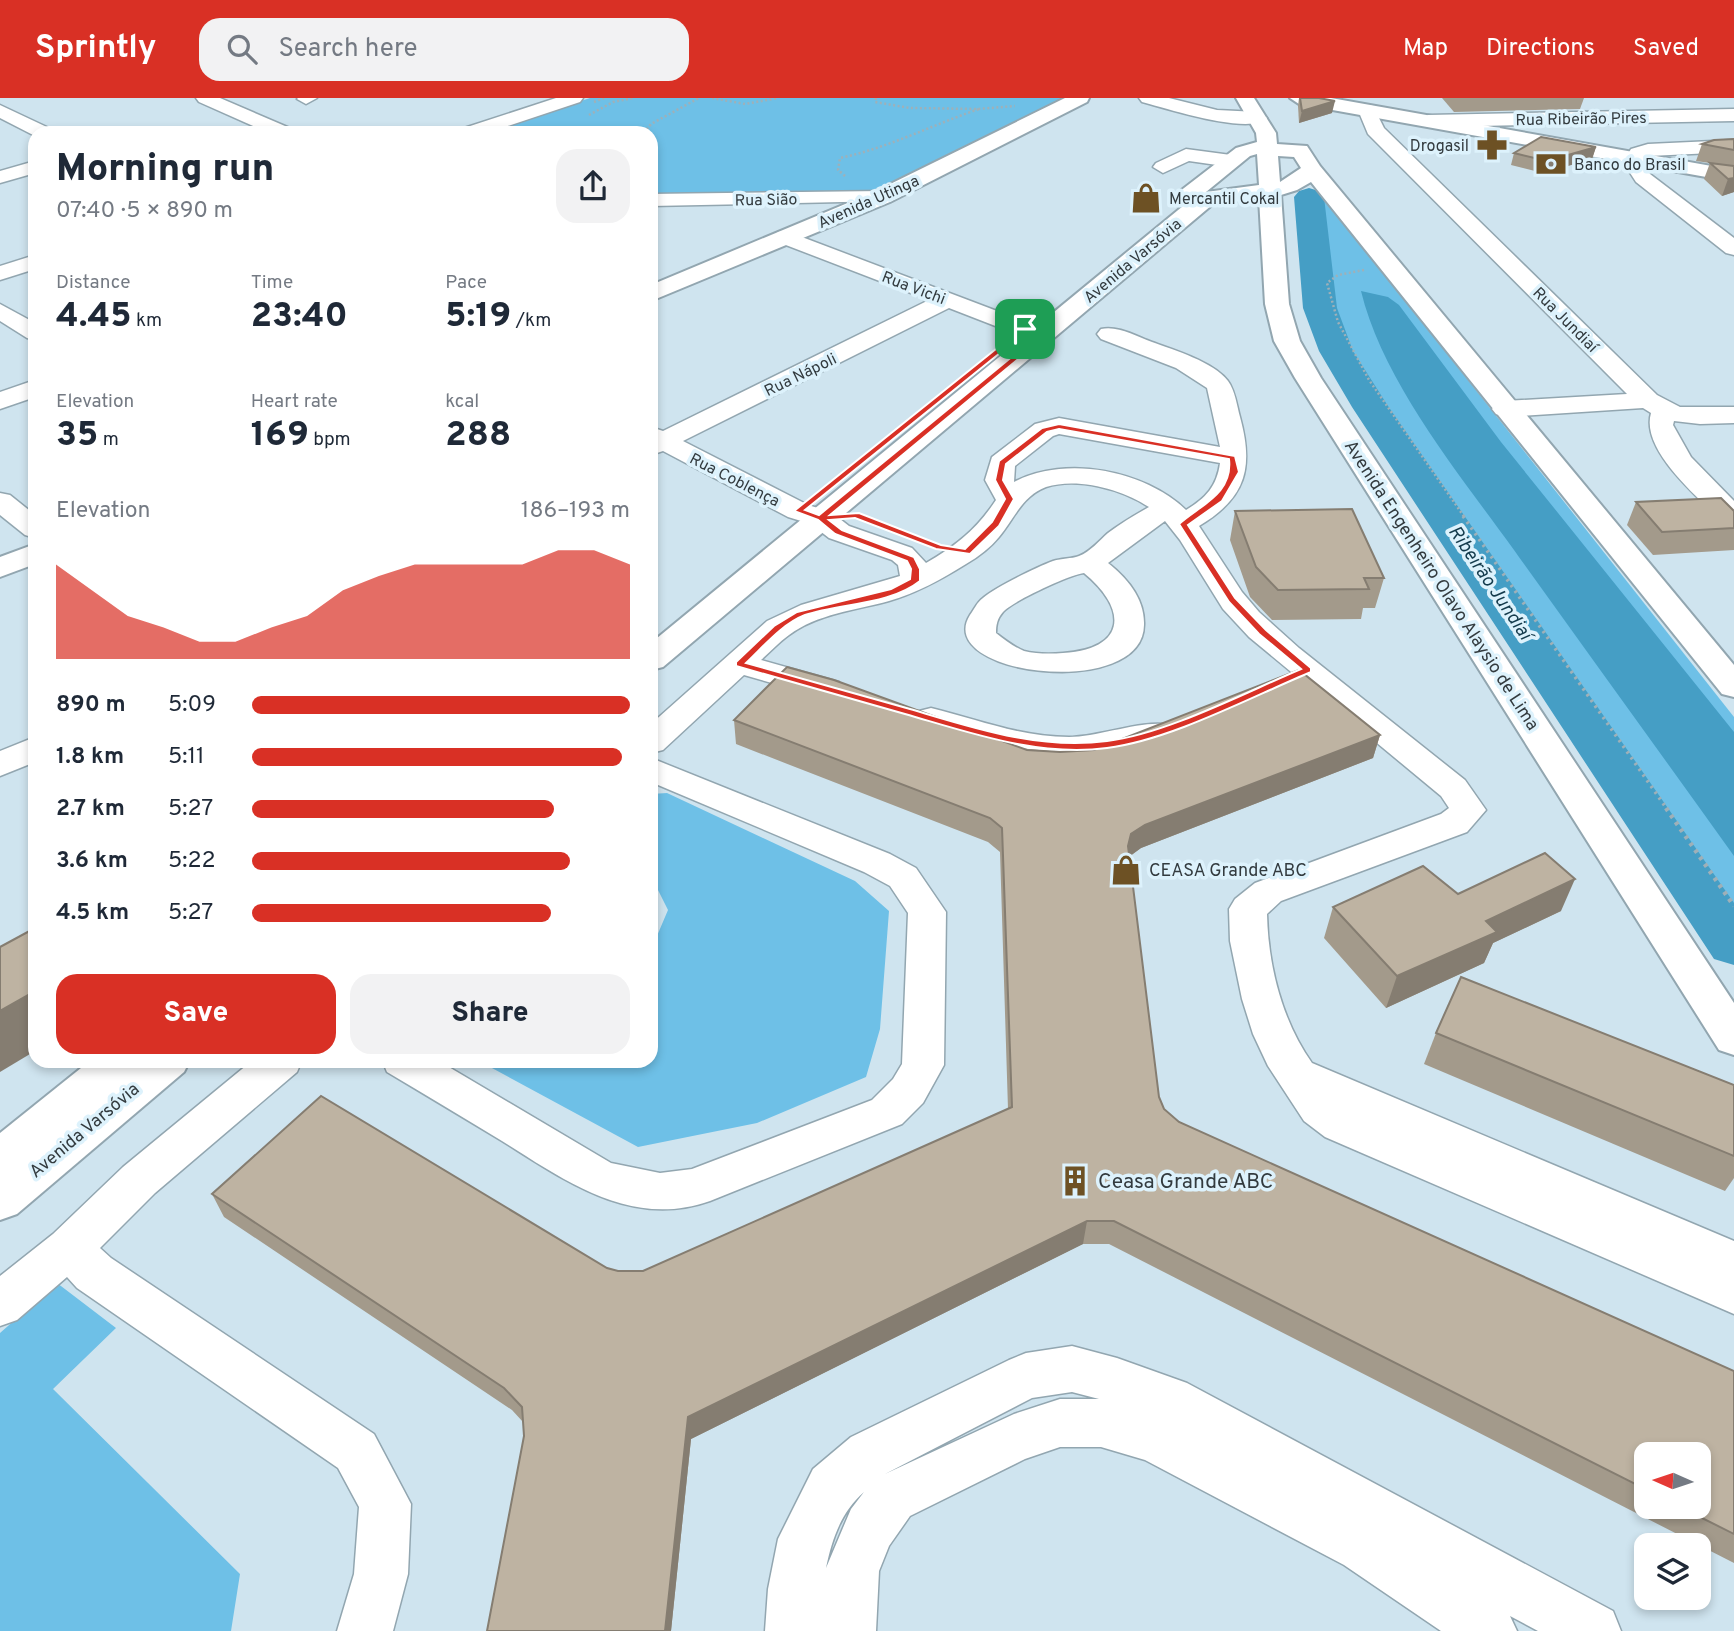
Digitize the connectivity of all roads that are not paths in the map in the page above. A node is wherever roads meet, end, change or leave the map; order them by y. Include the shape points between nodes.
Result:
1 (205, 98) edge
2 (518, 98) edge
3 (574, 98) edge
4 (1080, 98) edge
5 (1148, 98) edge
6 (1216, 98) edge
7 (1299, 98) edge
8 (554, 105) junction
9 (1251, 106) edge
10 (2, 114) edge
11 (1734, 115) edge
12 (1371, 120) junction
13 (1428, 121) junction
14 (29, 126) edge
15 (269, 126) edge
16 (490, 126) edge
17 (1280, 142) junction
18 (1734, 146) edge
19 (1663, 148) junction
20 (1586, 149) junction
21 (1633, 158) junction
22 (1230, 162) junction
23 (1308, 163) junction
24 (1163, 167) dead end
25 (28, 169) edge
26 (1734, 176) edge
27 (0, 177) edge
28 (1643, 178) junction
29 (1260, 190) junction
30 (884, 196) junction
31 (658, 201) edge
32 (786, 237) junction
33 (1734, 248) edge
34 (28, 264) edge
35 (0, 273) edge
36 (658, 291) edge
37 (948, 300) junction
38 (0, 311) edge
39 (28, 329) edge
40 (1034, 332) junction
41 (1110, 334) dead end
42 (28, 391) edge
43 (0, 401) edge
44 (1656, 405) junction
45 (1505, 409) junction
46 (1734, 415) edge
47 (658, 441) edge
48 (658, 443) edge
49 (1233, 457) junction
50 (1009, 499) junction
51 (0, 501) edge
52 (810, 515) junction
53 (1175, 515) junction
54 (1734, 517) edge
55 (28, 523) edge
56 (967, 552) junction
57 (28, 556) edge
58 (1090, 563) junction
59 (0, 568) edge
60 (915, 581) junction
61 (658, 626) edge
62 (658, 654) edge
63 (739, 664) junction
64 (1308, 670) junction
65 (1270, 686) edge
66 (1734, 687) edge
67 (859, 697) edge
68 (898, 708) edge
69 (1183, 722) edge
70 (658, 736) edge
71 (28, 751) edge
72 (0, 765) edge
73 (658, 772) edge
74 (1734, 1038) edge
75 (112, 1068) edge
76 (159, 1068) edge
77 (273, 1068) edge
78 (415, 1068) edge
79 (1297, 1075) junction
80 (0, 1160) edge
81 (0, 1200) edge
82 (69, 1248) junction
83 (1734, 1262) edge
84 (1734, 1293) edge
85 (0, 1305) edge
86 (365, 1631) edge
87 (793, 1631) edge
88 (848, 1631) edge
89 (1489, 1631) edge
90 (1593, 1631) edge

1 - 15 street
2 - 8 street
3 - 8 street
4 - 30 main road, Avenida Utinga
5 - 9 street via 1217,116
6 - 9 street
7 - 12 main road via 1332,104
8 - 16 street
9 - 17 main road, Avenida Engenheiro Olavo Alaysio de Lima via 1266,133
10 - 14 street
11 - 13 street, Rua Ribeirão Pires
12 - 13 main road
12 - 44 street, Rua Jundiaí
13 - 20 main road
17 - 22 main road, Avenida Varsóvia via 1251,149
17 - 23 main road
17 - 23 main road, Avenida Engenheiro Olavo Alaysio de Lima
17 - 29 main road, Avenida Engenheiro Olavo Alaysio de Lima
18 - 19 street
19 - 20 main road
19 - 21 street
20 - 21 main road
20 - 28 main road
21 - 26 main road
21 - 28 street
22 - 24 street via 1186,155
22 - 29 main road via 1230,180
22 - 40 main road, Avenida Varsóvia
23 - 29 main road, Avenida Varsóvia via 1296,185
23 - 45 main road, Avenida Engenheiro Olavo Alaysio de Lima
25 - 27 street
28 - 33 street
29 - 40 main road, Avenida Varsóvia via 1223,193 1204,200
29 - 74 main road, Avenida Engenheiro Olavo Alaysio de Lima via 1287,341
30 - 31 street, Rua Sião
30 - 32 main road, Avenida Utinga
32 - 36 main road, Avenida Utinga
32 - 37 street, Rua Vichi
34 - 35 street
37 - 40 street, Rua Vichi
37 - 47 street, Rua Nápoli
38 - 39 street
40 - 52 main road, Avenida Varsóvia
41 - 49 street via 1185,363 1218,384
42 - 43 street
44 - 45 street
44 - 46 street via 1697,417
44 - 54 street via 1670,446
45 - 66 main road, Avenida Engenheiro Olavo Alaysio de Lima
48 - 52 street, Rua Coblença
49 - 50 street via 1059,426 1044,430 1002,463 999,480
49 - 53 street via 1235,472 1219,500
50 - 53 street via 1028,485 1051,478 1084,478 1146,493
50 - 56 street via 996,524
51 - 55 street
52 - 56 street via 856,515 939,547
52 - 60 street, Rua Coblença via 839,532 910,559
52 - 61 main road, Avenida Varsóvia
52 - 62 main road, Avenida Varsóvia
53 - 58 street via 1120,538
53 - 64 street via 1232,600
56 - 60 street
57 - 59 main road
58 - 58 street via 1063,567 992,605 980,624 981,636 1016,659 1040,662 1068,663 1102,656 1121,646 1130,633 1128,610 1116,586
60 - 63 street via 895,591 800,614
63 - 67 street
63 - 70 street
64 - 65 street
64 - 79 street via 1453,788 1468,810 1454,823 1268,892 1248,909 1247,930 1268,1020
68 - 69 street via 1024,743 1067,748 1109,745
71 - 72 street
73 - 78 street via 903,877 927,912 923,1065 908,1091 887,1112 694,1188 660,1192 601,1179
75 - 80 main road, Avenida Varsóvia
76 - 81 main road, Avenida Varsóvia
77 - 82 street via 139,1181
79 - 83 street
79 - 84 street via 1319,1109 1340,1125
82 - 85 street
82 - 86 street via 94,1273 356,1451 385,1504 381,1574
87 - 90 street via 805,1539 831,1487 869,1455 1026,1376 1072,1369 1169,1400
88 - 89 street via 852,1571 870,1528 892,1498 1014,1438 1060,1423 1101,1423 1155,1439 1363,1546

